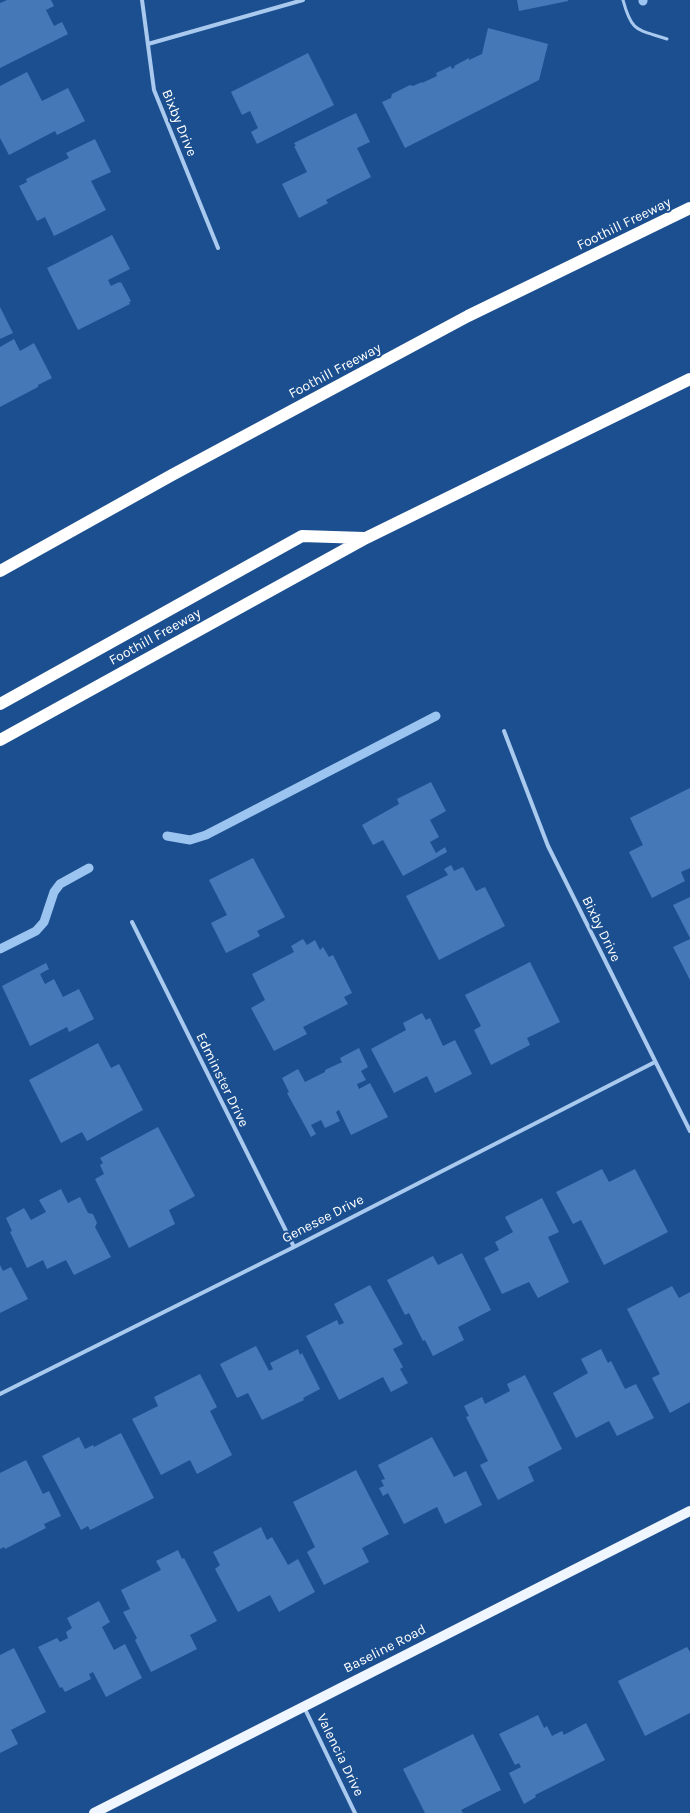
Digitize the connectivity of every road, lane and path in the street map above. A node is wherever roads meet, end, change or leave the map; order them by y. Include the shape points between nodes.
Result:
1 (142, 0) edge
2 (303, 0) edge
3 (623, 0) edge
4 (667, 39) dead end
5 (148, 44) junction
6 (690, 208) edge
7 (218, 248) dead end
8 (690, 379) edge
9 (366, 538) junction
10 (0, 571) edge
11 (0, 704) edge
12 (504, 731) dead end
13 (0, 740) edge
14 (132, 922) dead end
15 (655, 1062) junction
16 (690, 1132) edge
17 (294, 1247) junction
18 (0, 1394) edge
19 (690, 1511) edge
20 (304, 1706) junction
21 (94, 1813) edge
22 (355, 1813) edge

1 - 5 street, Bixby Drive
2 - 5 street
3 - 4 lane via 628,18 635,28
5 - 7 street, Bixby Drive via 154,90
6 - 10 highway, Foothill Freeway via 468,316 172,475
8 - 9 highway, Foothill Freeway
9 - 11 highway via 302,536
9 - 13 highway, Foothill Freeway
12 - 15 street, Bixby Drive via 548,846
14 - 17 street, Edminster Drive
15 - 16 street, Bixby Drive
15 - 17 street, Genesee Drive
17 - 18 street, Genesee Drive
19 - 20 main road, Baseline Road
20 - 21 main road, Baseline Road
20 - 22 street, Valencia Drive

